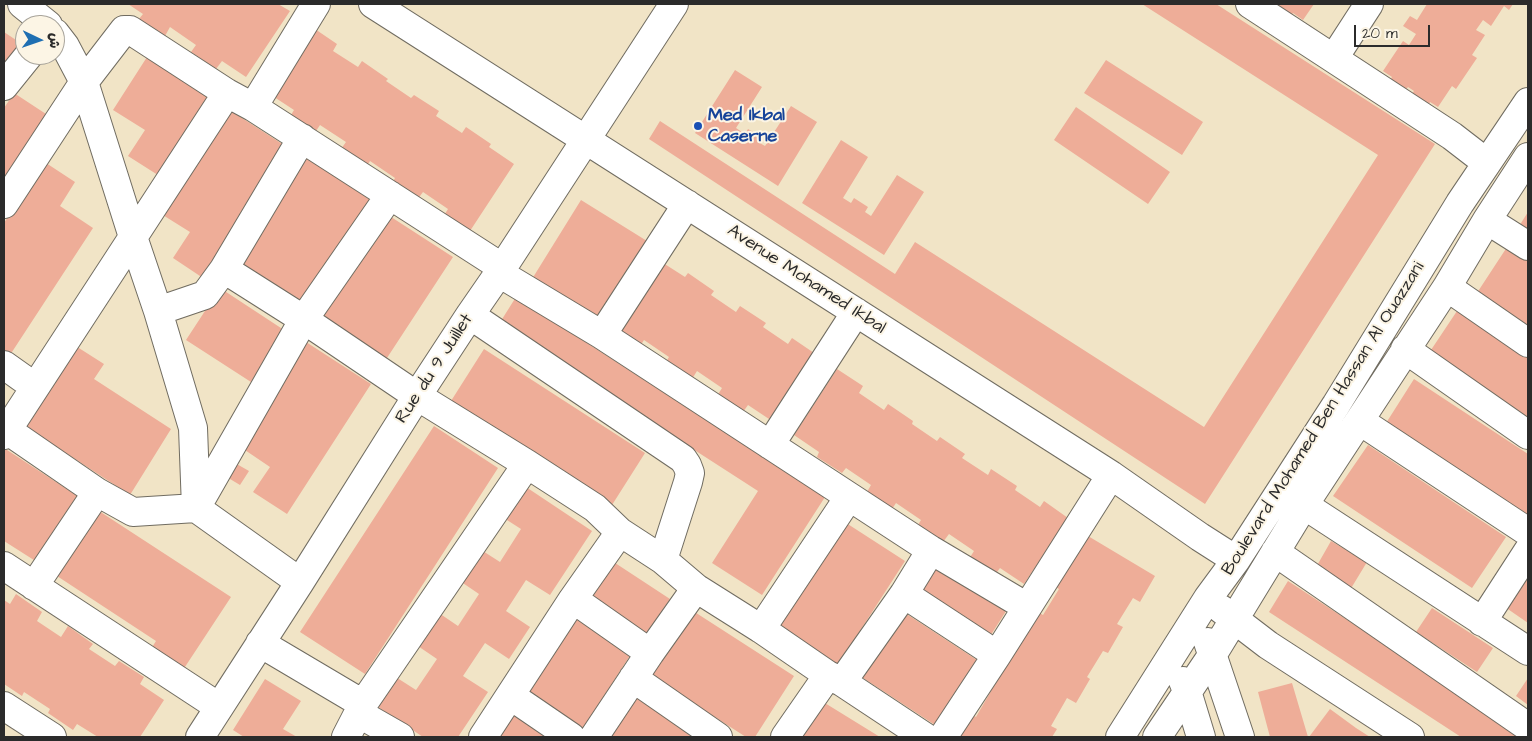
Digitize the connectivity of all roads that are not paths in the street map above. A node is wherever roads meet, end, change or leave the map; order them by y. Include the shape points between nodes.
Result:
1 (22, 4) edge
2 (316, 4) edge
3 (373, 4) edge
4 (674, 4) edge
5 (1250, 4) edge
6 (1369, 4) edge
7 (36, 15) edge
8 (65, 46) edge
9 (1334, 58) junction
10 (21, 65) edge
11 (84, 82) junction
12 (4, 86) edge
13 (227, 93) junction
14 (1528, 102) edge
15 (253, 107) junction
16 (302, 138) junction
17 (586, 140) junction
18 (1528, 157) edge
19 (1487, 163) junction
20 (390, 195) junction
21 (4, 204) edge
22 (687, 204) junction
23 (1487, 220) junction
24 (133, 237) junction
25 (1528, 246) edge
26 (224, 268) junction
27 (501, 271) junction
28 (1447, 287) junction
29 (158, 311) junction
30 (856, 312) junction
31 (470, 315) junction
32 (304, 319) junction
33 (602, 335) junction
34 (1528, 343) edge
35 (1405, 349) junction
36 (4, 365) edge
37 (35, 387) junction
38 (417, 396) junction
39 (1360, 421) junction
40 (5, 432) edge
41 (1528, 436) edge
42 (770, 445) junction
43 (527, 464) junction
44 (1111, 475) junction
45 (97, 492) junction
46 (849, 497) junction
47 (1304, 505) junction
48 (196, 508) junction
49 (620, 532) junction
50 (1528, 532) edge
51 (931, 550) junction
52 (1528, 551) edge
53 (1275, 552) junction
54 (663, 560) junction
55 (1236, 560) junction
56 (4, 566) edge
57 (300, 582) junction
58 (34, 586) junction
59 (696, 588) junction
60 (904, 594) junction
61 (573, 599) junction
62 (1026, 607) junction
63 (1203, 607) junction
64 (1234, 619) junction
65 (1482, 622) junction
66 (761, 629) junction
67 (260, 644) junction
68 (1528, 651) edge
69 (650, 653) junction
70 (1213, 654) junction
71 (997, 655) junction
72 (1171, 657) junction
73 (633, 678) junction
74 (835, 679) junction
75 (1187, 691) junction
76 (511, 696) junction
77 (4, 706) edge
78 (219, 707) junction
79 (361, 708) junction
80 (1528, 727) edge
81 (206, 735) edge
82 (52, 737) edge
83 (346, 737) edge
84 (400, 737) edge
85 (483, 737) edge
86 (570, 737) edge
87 (594, 737) edge
88 (718, 737) edge
89 (785, 737) edge
90 (925, 737) edge
91 (943, 737) edge
92 (1120, 737) edge
93 (1157, 737) edge
94 (1200, 737) edge
95 (1240, 737) edge
96 (1410, 737) edge

1 - 7 street
2 - 15 street
3 - 17 street, Avenue Mohamed Ikbal
4 - 17 street, Rue du 9 Juillet
5 - 9 street
6 - 9 street
8 - 11 street
9 - 19 street
10 - 12 street
11 - 13 street via 124,30 130,30
11 - 21 street
11 - 24 street
13 - 15 street
13 - 24 street
14 - 19 street, Boulevard Mohamed Ben Hassan Al Ouazzani
15 - 16 street
16 - 20 street
16 - 26 street
17 - 22 street, Avenue Mohamed Ikbal
17 - 27 street, Rue du 9 Juillet
18 - 23 street, Boulevard Mohamed Ben Hassan Al Ouazzani
19 - 55 street, Boulevard Mohamed Ben Hassan Al Ouazzani
20 - 27 street
20 - 32 street
22 - 30 street, Avenue Mohamed Ikbal
22 - 33 street
23 - 25 street
23 - 28 street, Boulevard Mohamed Ben Hassan Al Ouazzani
24 - 29 street
24 - 37 street
26 - 29 street via 205,295
26 - 32 street
27 - 31 street, Rue du 9 Juillet
27 - 33 street
28 - 34 street
28 - 35 street, Boulevard Mohamed Ben Hassan Al Ouazzani
29 - 48 street via 193,428
30 - 42 street
30 - 44 street, Avenue Mohamed Ikbal
31 - 38 street, Rue du 9 Juillet
31 - 54 street via 688,465 688,482
32 - 38 street
32 - 48 street
33 - 42 street
35 - 39 street, Boulevard Mohamed Ben Hassan Al Ouazzani
35 - 41 street
36 - 37 street
37 - 40 street
38 - 43 street
38 - 57 street, Rue du 9 Juillet
39 - 47 street, Boulevard Mohamed Ben Hassan Al Ouazzani
39 - 50 street
40 - 45 street
42 - 46 street
43 - 49 street via 595,508
43 - 79 street
44 - 55 street, Avenue Mohamed Ikbal
44 - 62 street
45 - 48 street via 133,512
45 - 58 street
46 - 51 street
46 - 66 street
47 - 53 street, Boulevard Mohamed Ben Hassan Al Ouazzani
47 - 65 street
48 - 57 street
49 - 54 street
49 - 61 street
51 - 60 street
51 - 62 street
52 - 65 street
53 - 64 street, Boulevard Mohamed Ben Hassan Al Ouazzani
53 - 80 street
54 - 59 street
55 - 63 street, Boulevard Mohamed Ben Hassan Al Ouazzani
56 - 58 street
57 - 67 street, Rue du 9 Juillet
58 - 78 street
59 - 66 street
59 - 69 street
60 - 71 street
60 - 74 street
61 - 69 street
61 - 76 street
62 - 71 street
63 - 64 street
63 - 70 street
63 - 72 street, Boulevard Mohamed Ben Hassan Al Ouazzani
64 - 70 street, Boulevard Mohamed Ben Hassan Al Ouazzani
64 - 96 street
65 - 68 street
66 - 74 street
67 - 78 street, Rue du 9 Juillet
67 - 79 street
69 - 73 street
70 - 75 street, Boulevard Mohamed Ben Hassan Al Ouazzani
70 - 95 street
71 - 91 street
72 - 75 street
72 - 92 street, Boulevard Mohamed Ben Hassan Al Ouazzani
73 - 87 street
73 - 88 street
74 - 89 street
74 - 90 street
75 - 93 street, Boulevard Mohamed Ben Hassan Al Ouazzani
75 - 94 street
76 - 85 street
76 - 86 street
77 - 82 street
78 - 81 street, Rue du 9 Juillet
79 - 83 street
79 - 84 street

